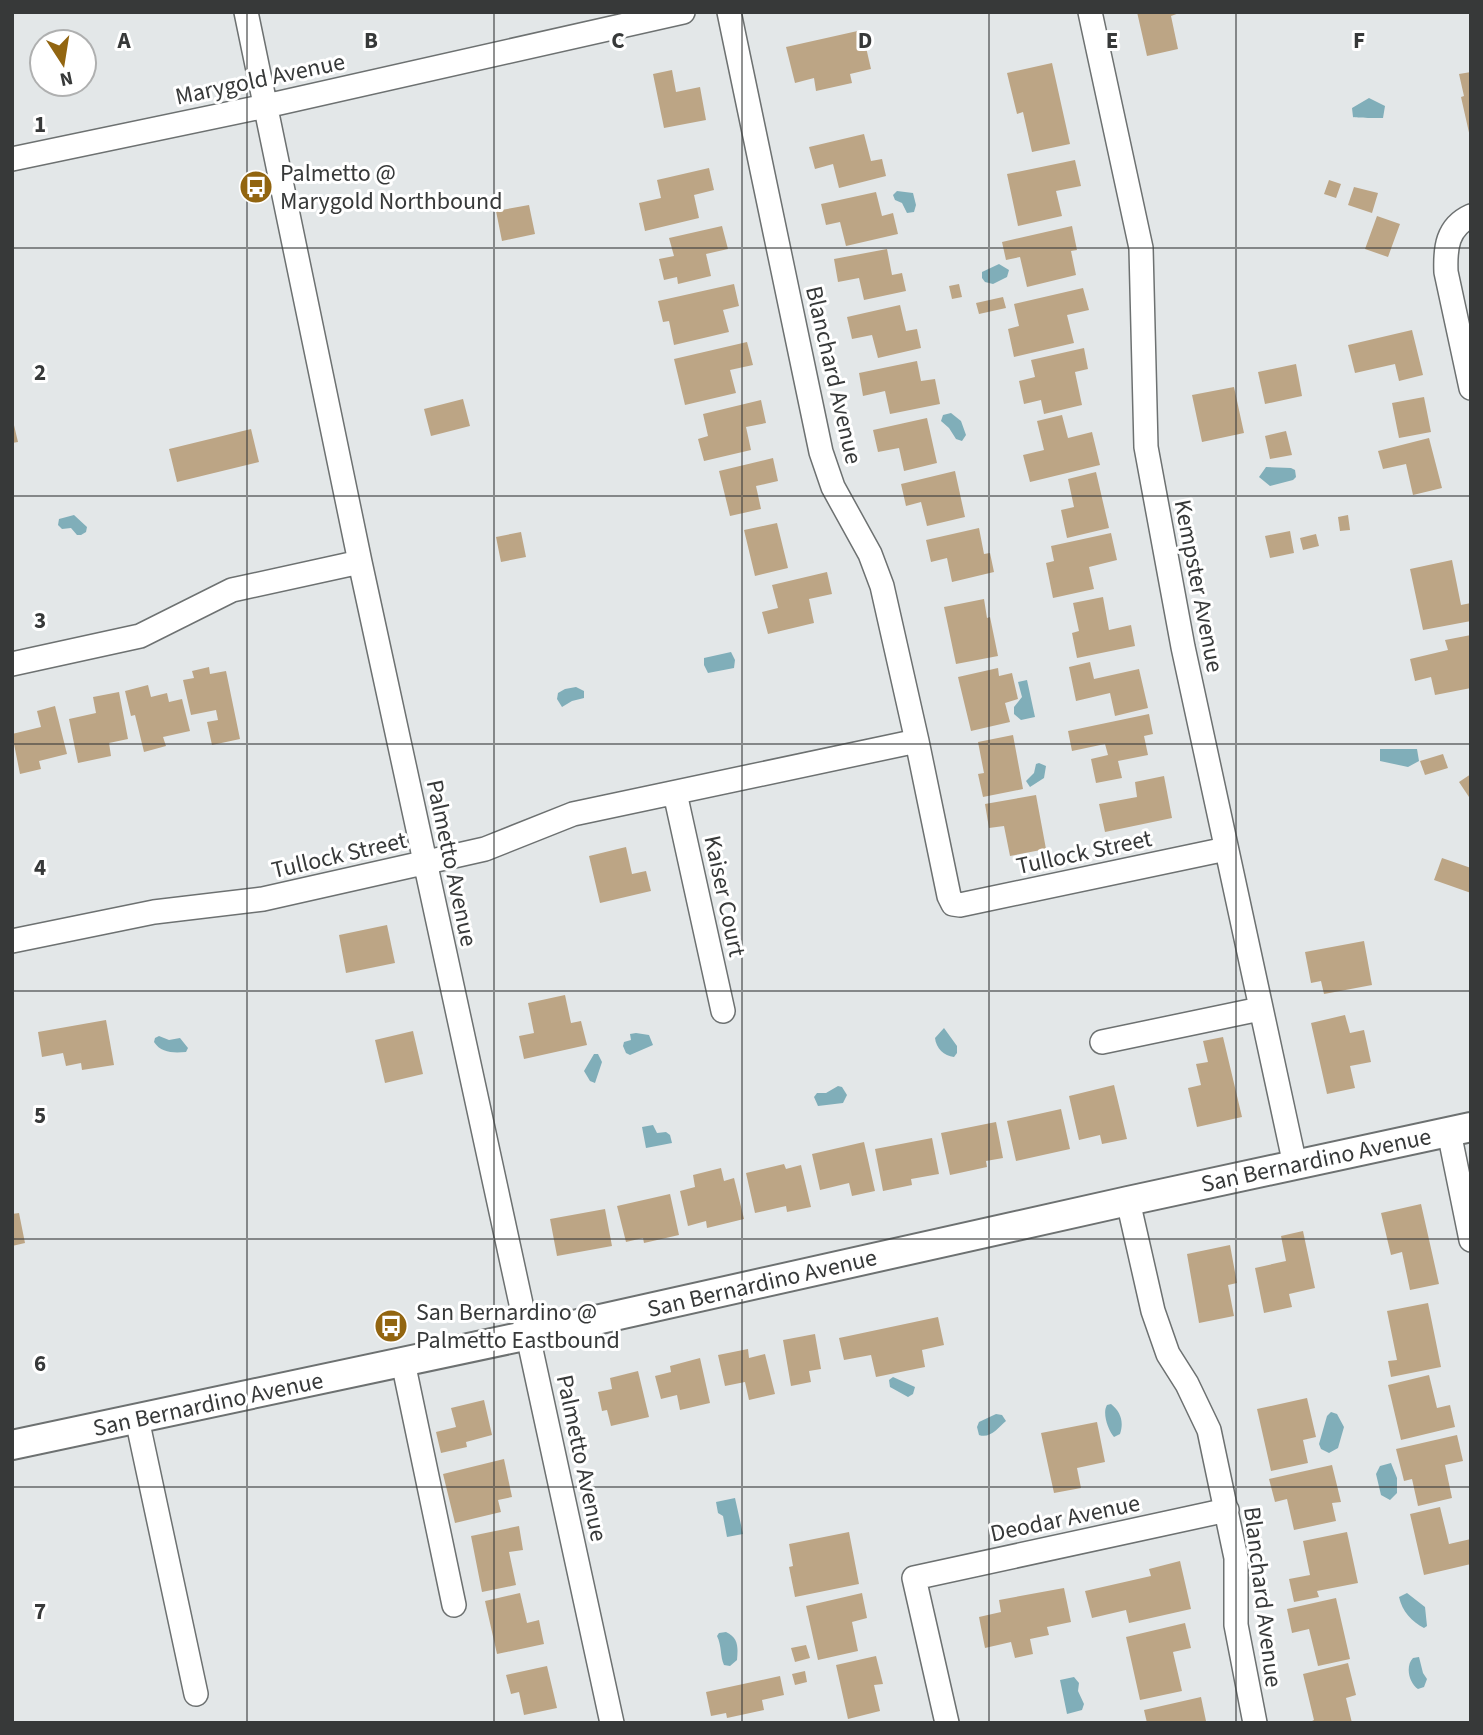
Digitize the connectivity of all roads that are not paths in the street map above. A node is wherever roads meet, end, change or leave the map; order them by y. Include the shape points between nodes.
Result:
1 (246, 12) edge
2 (683, 12) edge
3 (729, 12) edge
4 (1090, 12) edge
5 (599, 21) edge
6 (266, 106) junction
7 (12, 159) edge
8 (1471, 216) edge
9 (1471, 388) edge
10 (360, 562) junction
11 (12, 664) edge
12 (917, 741) junction
13 (675, 793) junction
14 (1226, 849) junction
15 (425, 863) junction
16 (953, 904) joint
17 (12, 941) edge
18 (1260, 1009) junction
19 (723, 1011) dead end
20 (1102, 1042) dead end
21 (1460, 1129) edge
22 (1295, 1165) junction
23 (1128, 1201) junction
24 (1471, 1240) edge
25 (528, 1335) junction
26 (403, 1362) junction
27 (137, 1419) junction
28 (12, 1445) edge
29 (1227, 1510) junction
30 (454, 1605) dead end
31 (196, 1694) dead end
32 (612, 1723) edge
33 (947, 1723) edge
34 (1255, 1723) edge

1 - 6 street, Palmetto Avenue
2 - 5 street, Marygold Avenue
3 - 12 street, Blanchard Avenue via 821,452 833,487 876,570
4 - 14 street, Kempster Avenue via 1141,248 1146,447
5 - 6 street, Marygold Avenue
6 - 7 street, Marygold Avenue
6 - 10 street, Palmetto Avenue
8 - 9 street via 1454,228 1446,258
10 - 11 street via 232,590 140,636
10 - 15 street, Palmetto Avenue
12 - 13 street, Tullock Street
12 - 16 street, Blanchard Avenue
13 - 15 street, Tullock Street via 573,814 506,843
13 - 19 street, Kaiser Court
14 - 16 street, Tullock Street
14 - 18 street, Kempster Avenue
15 - 17 street, Tullock Street via 263,899 154,912
15 - 25 street, Palmetto Avenue
18 - 20 street
18 - 22 street, Kempster Avenue
21 - 22 main road, San Bernardino Avenue
21 - 24 street
22 - 23 main road, San Bernardino Avenue
23 - 25 main road, San Bernardino Avenue
23 - 29 street, Blanchard Avenue via 1153,1311 1168,1354 1209,1430
25 - 26 main road, San Bernardino Avenue
25 - 32 street, Palmetto Avenue
26 - 27 main road, San Bernardino Avenue
26 - 30 street
27 - 28 main road, San Bernardino Avenue
27 - 31 street
29 - 33 street, Deodar Avenue via 914,1578
29 - 34 street, Blanchard Avenue via 1236,1558 1236,1625

